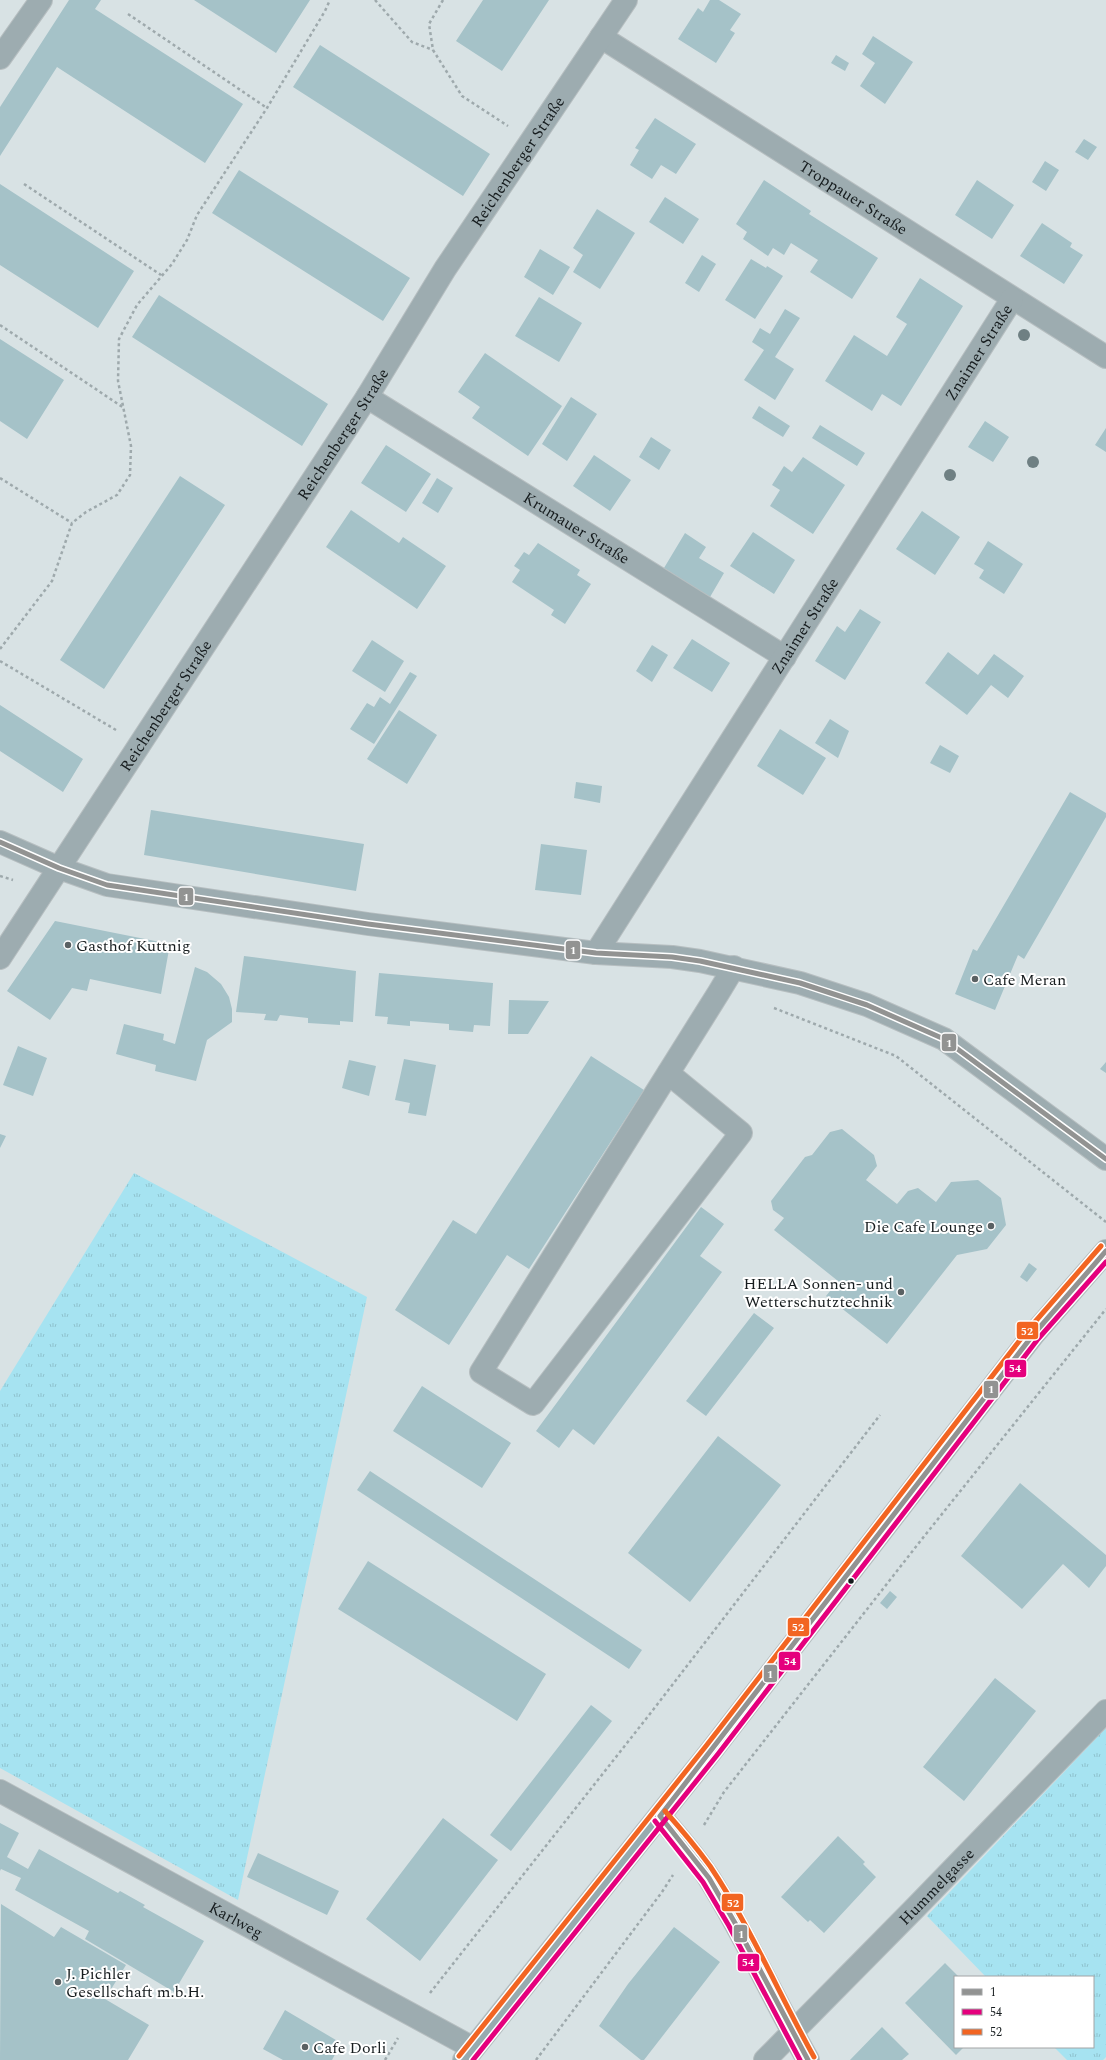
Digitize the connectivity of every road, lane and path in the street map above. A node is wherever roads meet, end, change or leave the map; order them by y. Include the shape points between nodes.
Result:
1 (41, 0) edge
2 (330, 0) edge
3 (375, 0) edge
4 (443, 0) edge
5 (626, 0) edge
6 (128, 14) dead end
7 (601, 37) junction
8 (433, 50) junction
9 (0, 58) edge
10 (267, 108) junction
11 (531, 141) junction
12 (24, 184) dead end
13 (161, 276) junction
14 (1012, 299) junction
15 (0, 325) edge
16 (1106, 358) edge
17 (367, 397) junction
18 (124, 408) junction
19 (0, 478) edge
20 (72, 523) junction
21 (0, 649) edge
22 (785, 657) junction
23 (0, 661) edge
24 (140, 745) junction
25 (0, 842) edge
26 (59, 868) junction
27 (0, 876) edge
28 (45, 890) junction
29 (596, 953) junction
30 (0, 958) edge
31 (734, 967) junction
32 (769, 1006) dead end
33 (668, 1073) junction
34 (1106, 1159) edge
35 (1106, 1222) edge
36 (1106, 1251) edge
37 (1106, 1309) edge
38 (880, 1415) dead end
39 (1106, 1711) edge
40 (0, 1791) edge
41 (660, 1816) junction
42 (689, 1850) junction
43 (412, 2016) junction
44 (792, 2032) junction
45 (469, 2054) edge
46 (385, 2060) edge
47 (536, 2060) edge
48 (764, 2060) edge
49 (808, 2060) edge

1 - 9 street
2 - 10 path
3 - 8 path via 412,42
4 - 8 path via 429,24
5 - 7 street, Reichenberger Straße
6 - 10 path
7 - 11 street, Reichenberger Straße
7 - 14 street, Troppauer Straße
8 - 11 path via 462,96
10 - 13 path via 197,214 187,240 172,264
11 - 17 street, Reichenberger Straße via 445,269
12 - 13 path
13 - 18 path via 137,305 119,339 118,381
14 - 16 street, Troppauer Straße
14 - 22 street, Znaimer Straße
15 - 18 path
17 - 22 street, Krumauer Straße
17 - 24 street, Reichenberger Straße
18 - 20 path via 131,446 130,475 117,495
19 - 20 path
20 - 21 path via 52,581
22 - 29 street, Znaimer Straße
23 - 24 path
24 - 26 street, Reichenberger Straße
25 - 26 street
26 - 28 street, Reichenberger Straße
26 - 29 street via 107,885 368,924
27 - 28 path
28 - 30 street, Reichenberger Straße
29 - 31 street via 672,957
31 - 33 street
31 - 34 street via 800,983 867,1005 944,1039
32 - 35 path via 896,1056
33 - 33 street via 480,1372 533,1404 741,1133
36 - 41 main road via 1033,1335
37 - 42 path via 724,1792
38 - 43 path via 653,1710
39 - 44 street, Hummelgasse
40 - 43 street, Karlweg
41 - 42 street
41 - 45 main road
42 - 44 street via 745,1940
42 - 47 path via 662,1892
43 - 45 street, Karlweg
43 - 46 path
44 - 48 street, Hummelgasse
44 - 49 street

